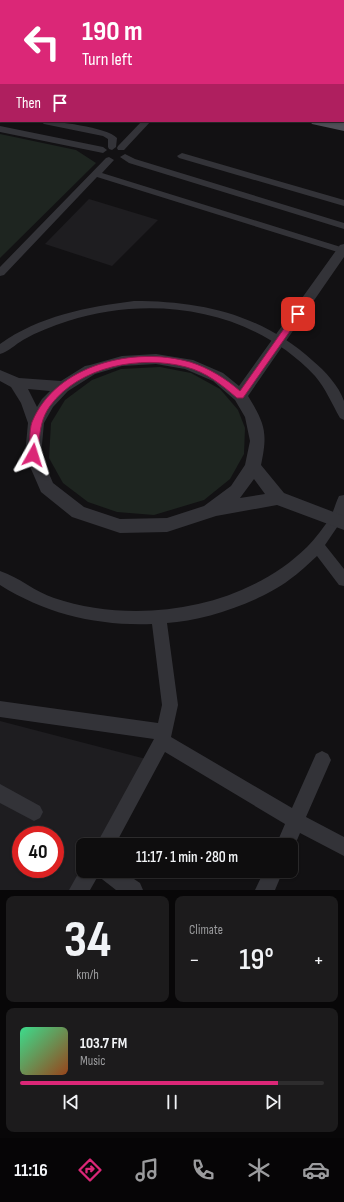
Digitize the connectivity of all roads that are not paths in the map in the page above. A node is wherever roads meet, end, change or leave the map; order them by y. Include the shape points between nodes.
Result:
1 (56, 122) edge
2 (146, 122) edge
3 (322, 122) edge
4 (69, 123) edge
5 (344, 127) edge
6 (0, 129) edge
7 (53, 140) junction
8 (112, 148) junction
9 (182, 156) dead end
10 (125, 157) junction
11 (109, 160) junction
12 (96, 174) junction
13 (344, 203) edge
14 (344, 226) edge
15 (343, 250) edge
16 (0, 273) edge
17 (281, 340) junction
18 (0, 350) edge
19 (0, 375) edge
20 (16, 383) junction
21 (63, 387) junction
22 (240, 396) junction
23 (344, 414) edge
24 (36, 423) junction
25 (253, 466) junction
26 (278, 498) junction
27 (344, 500) edge
28 (210, 511) junction
29 (340, 521) edge
30 (317, 545) junction
31 (0, 577) edge
32 (344, 580) edge
33 (159, 618) junction
34 (0, 708) edge
35 (163, 737) junction
36 (322, 760) dead end
37 (0, 793) edge
38 (34, 812) dead end
39 (296, 821) junction
40 (109, 838) edge
41 (288, 838) edge
42 (344, 847) edge
43 (86, 878) edge
44 (115, 878) edge
45 (271, 878) edge
46 (79, 890) edge
47 (133, 890) edge
48 (265, 890) edge

1 - 4 street
2 - 8 street
3 - 5 main road
4 - 7 street
4 - 8 street via 113,138
6 - 7 street
7 - 8 street
8 - 10 street via 127,152
8 - 11 street via 101,155
9 - 13 street
10 - 11 street
10 - 14 street
11 - 12 street
12 - 15 street
12 - 16 street
15 - 17 street
17 - 18 street via 256,326 229,316 201,309 141,304 97,309 54,321 27,333
17 - 22 street
17 - 23 street via 320,374 335,395
19 - 20 street
20 - 21 street
20 - 24 street via 28,402
21 - 22 street via 90,370 122,361 156,359 188,364 218,377
21 - 24 street via 47,403
22 - 25 street via 253,418 258,441
24 - 28 street via 33,455 47,487 78,512 120,526 128,526 168,525
25 - 26 street
25 - 28 street via 237,491
26 - 28 street
26 - 29 street
27 - 29 street
29 - 30 street
30 - 32 street
30 - 33 street via 298,564 250,594 222,606
31 - 33 street via 23,592 54,605 81,612 123,618
33 - 35 street via 170,705
34 - 35 street
35 - 39 street
35 - 40 street
36 - 39 street
37 - 38 street
39 - 41 street
39 - 42 street
43 - 46 street
44 - 47 street
45 - 48 street

